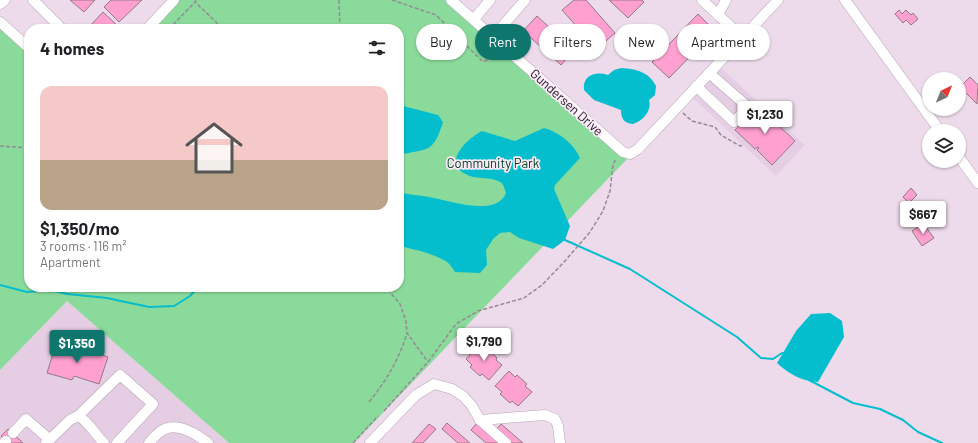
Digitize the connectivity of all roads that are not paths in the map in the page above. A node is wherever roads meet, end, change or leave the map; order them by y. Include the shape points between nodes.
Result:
1 (5, 0) edge
2 (33, 0) edge
3 (174, 0) edge
4 (451, 0) edge
5 (490, 0) edge
6 (525, 0) edge
7 (702, 0) edge
8 (726, 0) edge
9 (778, 0) edge
10 (845, 0) edge
11 (0, 4) edge
12 (718, 14) junction
13 (474, 20) junction
14 (0, 22) edge
15 (57, 24) edge
16 (152, 24) edge
17 (478, 24) edge
18 (504, 24) edge
19 (728, 24) edge
20 (755, 24) edge
21 (24, 44) edge
22 (519, 60) edge
23 (720, 60) edge
24 (709, 72) junction
25 (696, 86) junction
26 (935, 124) edge
27 (966, 166) edge
28 (978, 182) edge
29 (78, 416) junction
30 (480, 420) junction
31 (8, 439) edge
32 (48, 442) edge
33 (104, 443) edge
34 (117, 443) edge
35 (149, 443) edge
36 (208, 443) edge
37 (370, 443) edge
38 (506, 443) edge
39 (560, 443) edge

1 - 11 street
2 - 15 street
3 - 16 street
4 - 13 street, Gundersen Drive
5 - 13 street
6 - 18 street
7 - 12 street
8 - 12 street
9 - 20 street
10 - 26 street
12 - 19 street
13 - 17 street, Gundersen Drive
14 - 21 street
22 - 25 street, Gundersen Drive via 623,152 630,154 638,149
23 - 24 street
24 - 25 street
24 - 25 street via 748,107 734,122
27 - 28 street
29 - 32 street via 70,420
29 - 33 street via 85,419
29 - 34 street via 120,375 153,404
30 - 37 street via 464,396 452,389 434,384 416,394
30 - 38 street
30 - 39 street via 545,415 555,419
31 - 32 street via 26,419
35 - 36 street via 160,431 176,426 198,435

